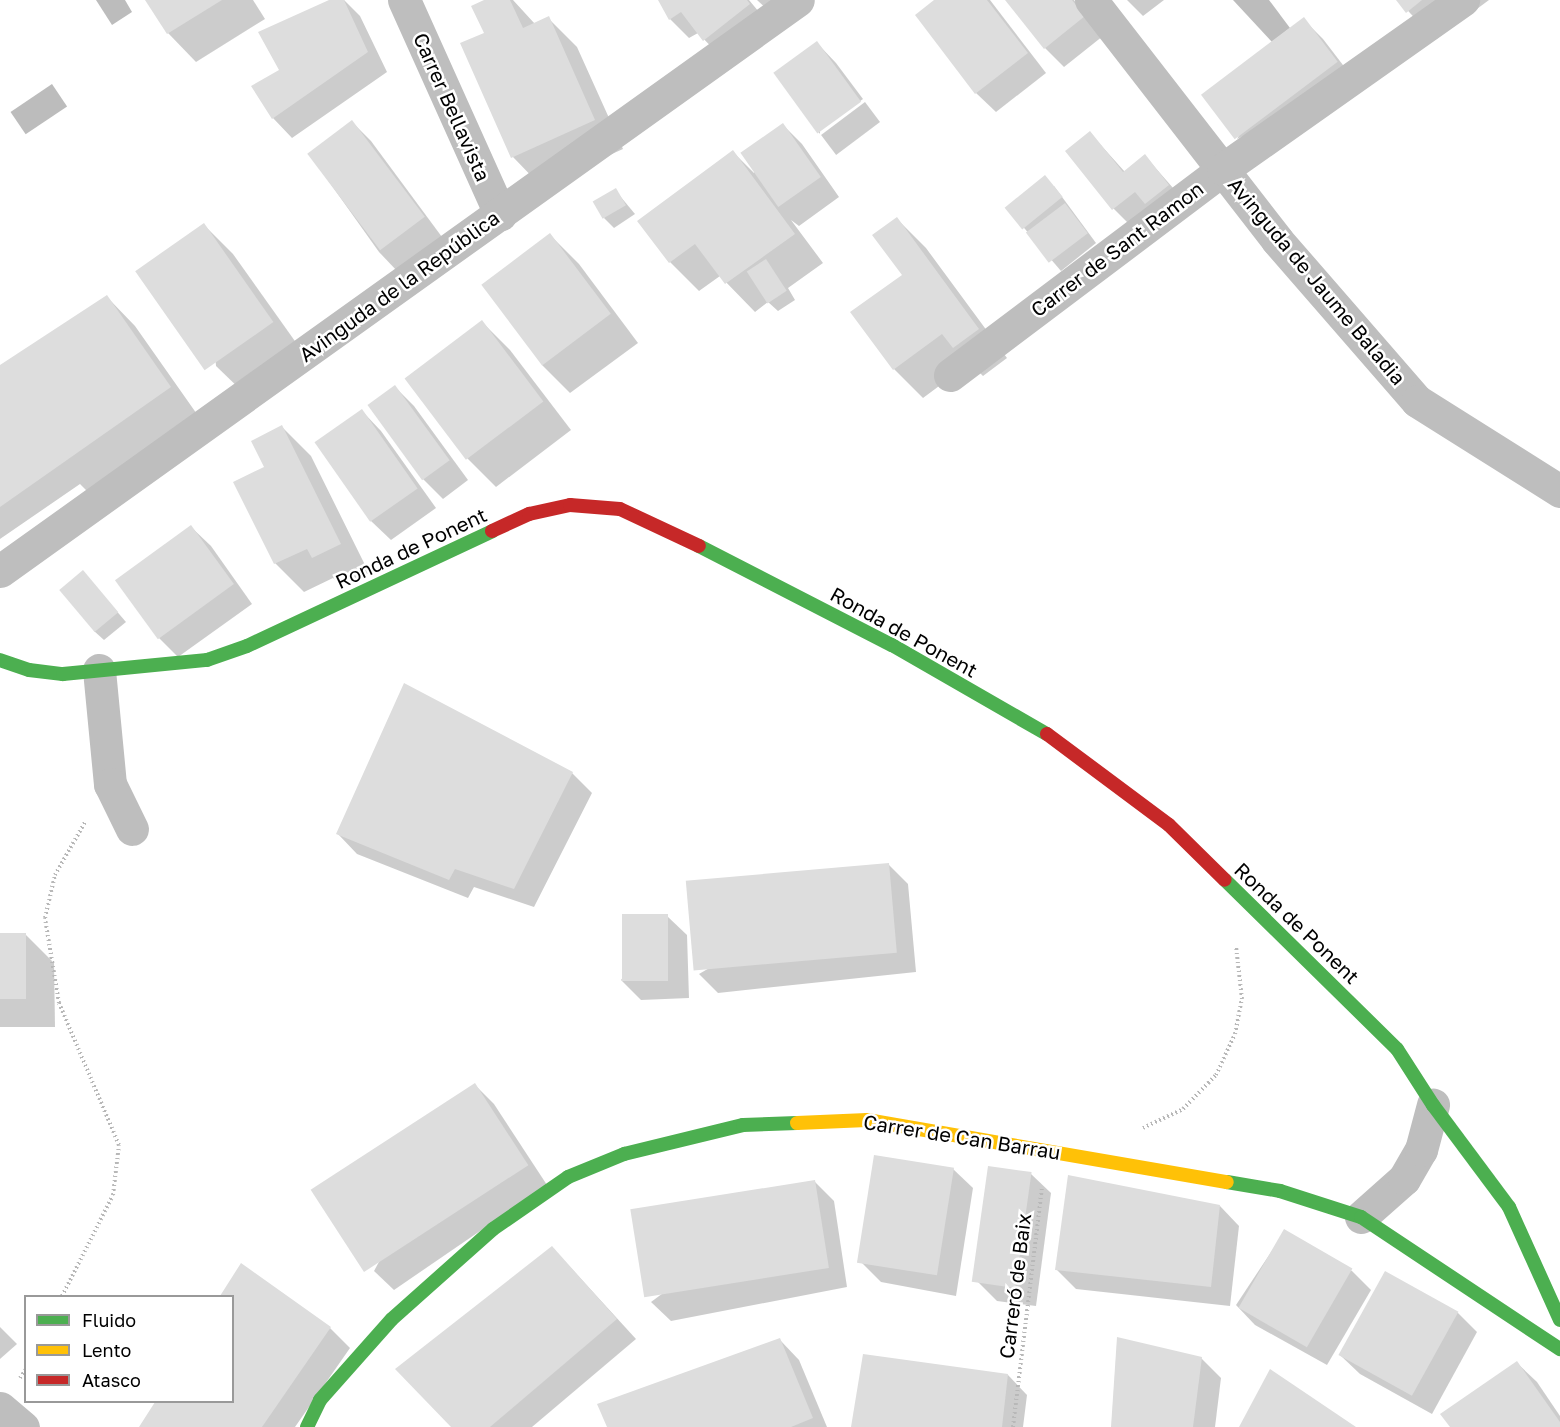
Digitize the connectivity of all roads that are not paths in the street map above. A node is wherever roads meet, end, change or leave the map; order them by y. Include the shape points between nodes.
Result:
1 (404, 0) edge
2 (798, 0) edge
3 (1090, 0) edge
4 (1463, 0) edge
5 (1223, 169) junction
6 (500, 214) junction
7 (950, 375) dead end
8 (1560, 491) edge
9 (0, 572) edge
10 (0, 660) edge
11 (99, 670) junction
12 (132, 829) dead end
13 (1433, 1105) junction
14 (1361, 1217) junction
15 (1560, 1320) edge
16 (1560, 1350) edge
17 (0, 1408) edge
18 (23, 1427) edge
19 (307, 1427) edge

1 - 6 street, Carrer Bellavista
2 - 6 street, Avinguda de la República
3 - 5 street, Avinguda de Jaume Baladia
4 - 5 street, Carrer de Sant Ramon
5 - 7 street, Carrer de Sant Ramon
5 - 8 street, Avinguda de Jaume Baladia via 1277,240 1417,401
6 - 9 street, Avinguda de la República
10 - 11 street, Ronda de Ponent via 29,670 63,674
11 - 12 street via 110,784
11 - 13 street, Ronda de Ponent via 207,660 247,646 529,514 570,505 620,509 892,645 1061,742 1169,825 1397,1049
13 - 14 street via 1421,1150 1404,1179
13 - 15 street, Ronda de Ponent via 1509,1207
14 - 16 street, Carrer de Can Barrau
14 - 19 street, Carrer de Can Barrau via 1280,1191 867,1120 743,1125 624,1154 568,1177 493,1229 392,1319 320,1400
17 - 18 street

